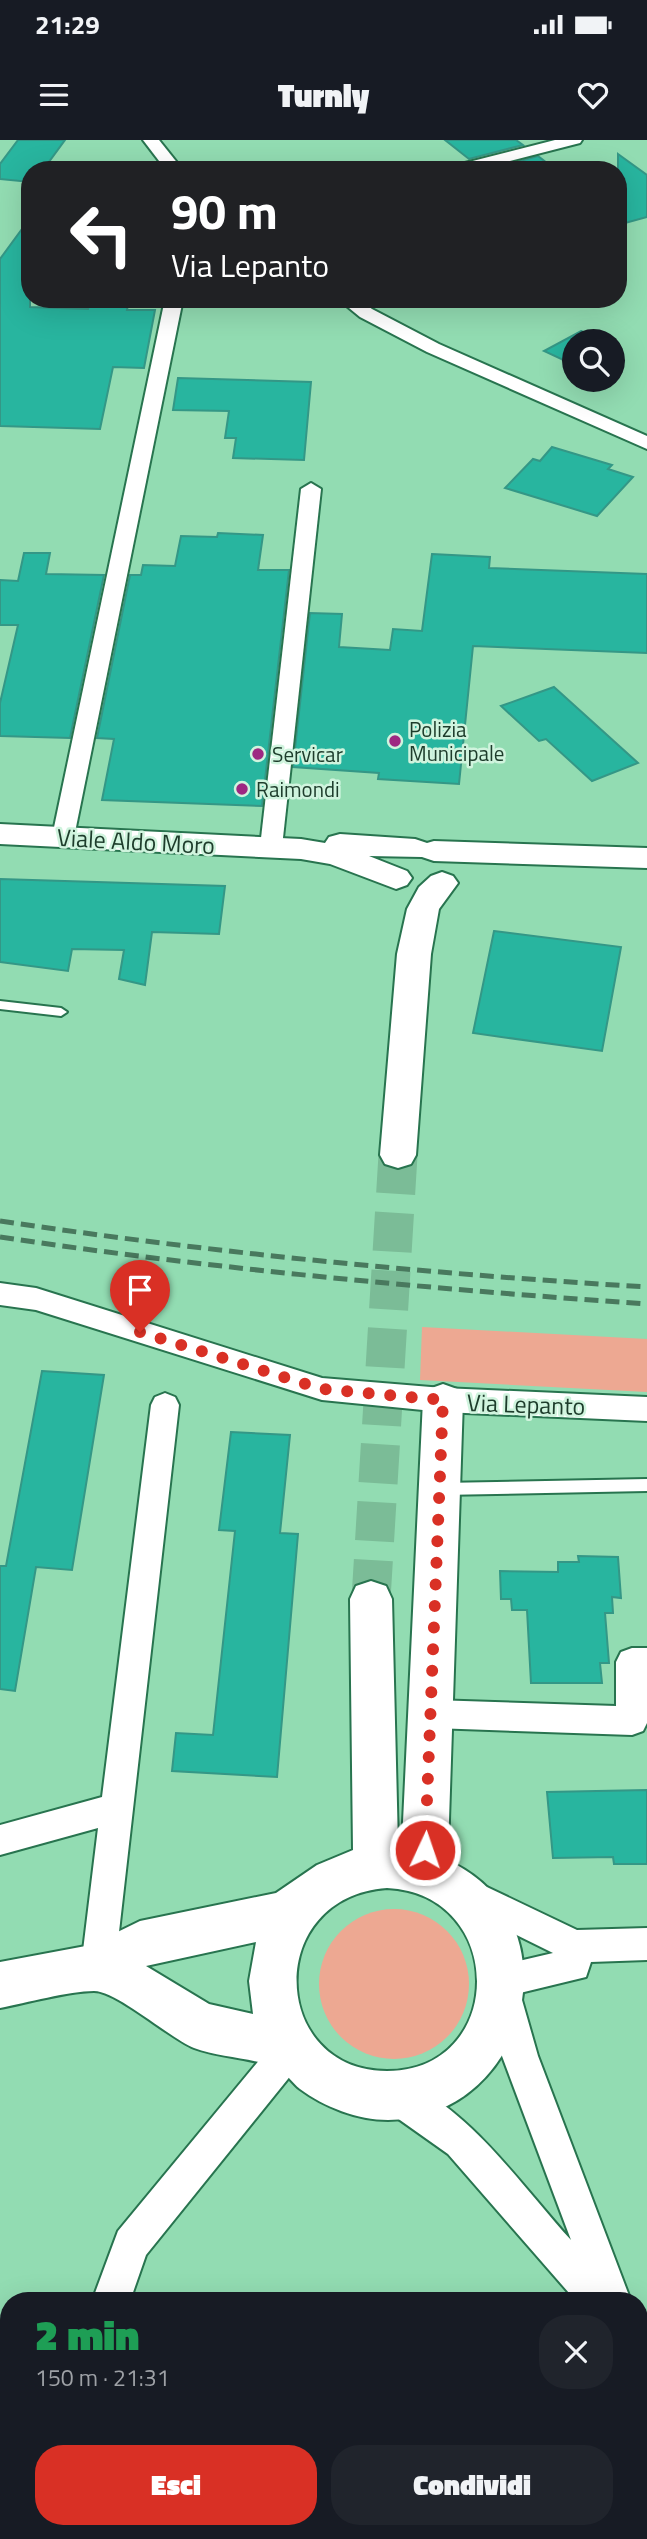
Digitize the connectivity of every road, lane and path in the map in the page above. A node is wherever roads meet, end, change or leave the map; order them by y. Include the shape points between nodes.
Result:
1 (574, 140) edge
2 (157, 141) edge
3 (169, 161) edge
4 (490, 161) edge
5 (172, 308) edge
6 (359, 308) edge
7 (647, 443) edge
8 (311, 489) dead end
9 (0, 834) edge
10 (63, 837) junction
11 (271, 847) junction
12 (647, 858) edge
13 (435, 865) junction
14 (398, 880) junction
15 (414, 954) junction
16 (0, 1005) edge
17 (61, 1012) dead end
18 (398, 1155) tunnel mouth
19 (0, 1294) edge
20 (443, 1400) junction
21 (165, 1405) dead end
22 (647, 1409) edge
23 (647, 1485) edge
24 (440, 1489) junction
25 (372, 1599) tunnel mouth
26 (647, 1662) edge
27 (433, 1714) junction
28 (117, 1808) junction
29 (0, 1840) edge
30 (412, 1875) junction
31 (324, 1885) junction
32 (647, 1944) edge
33 (575, 1946) junction
34 (98, 1968) junction
35 (0, 1985) edge
36 (504, 1987) junction
37 (292, 2047) junction
38 (396, 2095) junction
39 (114, 2292) edge
40 (594, 2292) edge
41 (609, 2292) edge

1 - 4 street
2 - 3 street
5 - 10 street
6 - 7 street via 433,348
8 - 11 street
9 - 10 street, Viale Aldo Moro
10 - 11 street, Viale Aldo Moro
11 - 13 street, Viale Aldo Moro via 306,844
11 - 14 street, Viale Aldo Moro via 336,855
12 - 13 street, Viale Aldo Moro via 564,856
13 - 14 street, Viale Aldo Moro via 426,888
13 - 14 street via 406,851 391,867
13 - 15 street
14 - 15 street via 410,916
15 - 18 street
16 - 17 lane
19 - 20 street, Via Lepanto via 36,1299 322,1389
20 - 22 street, Via Lepanto
20 - 24 street
21 - 28 street
23 - 24 lane
24 - 27 street
25 - 30 street
26 - 27 street via 632,1662 632,1721
27 - 30 street via 425,1850
28 - 29 street
28 - 34 street
30 - 31 street via 354,1872
30 - 33 street
30 - 36 street via 471,1903 494,1935
31 - 34 street via 287,1913 140,1944
31 - 37 street via 295,1910 283,1928 271,1966 276,2017
32 - 33 street
33 - 36 street via 574,1965
34 - 35 street
34 - 37 street via 139,1987 199,2026
36 - 38 street via 487,2043 463,2069 437,2085
36 - 41 street via 520,2056
37 - 38 street via 331,2081 362,2092
37 - 39 street via 131,2244
38 - 40 street via 461,2141

